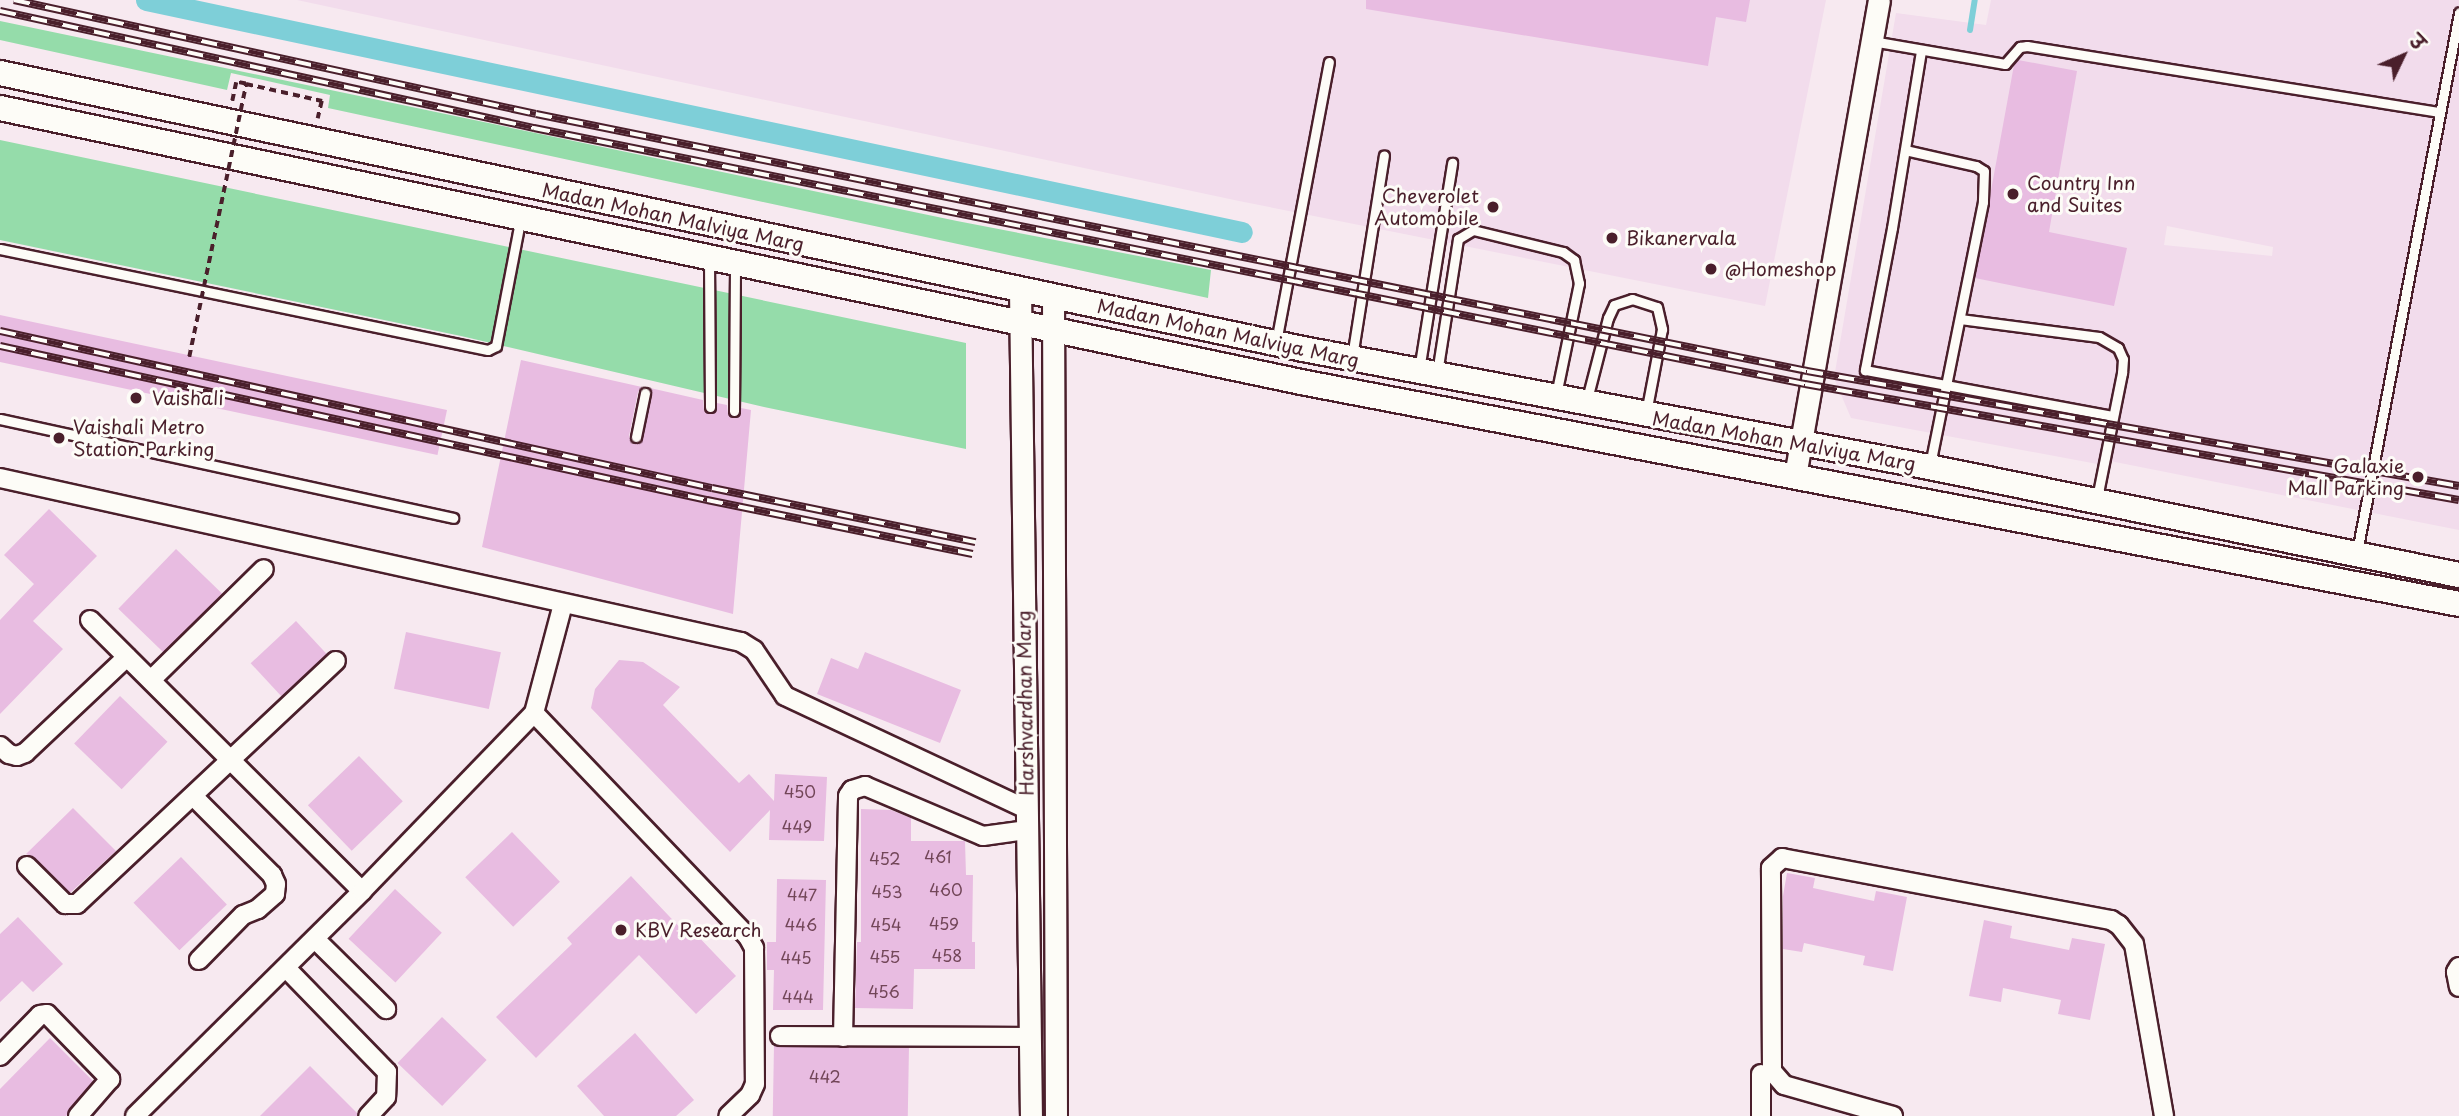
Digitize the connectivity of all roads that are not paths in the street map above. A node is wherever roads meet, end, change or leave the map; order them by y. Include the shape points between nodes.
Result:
1 (1879, 0) edge
2 (2459, 13) edge
3 (1872, 41) junction
4 (1921, 51) junction
5 (1329, 62) dead end
6 (0, 73) edge
7 (0, 108) edge
8 (2440, 112) junction
9 (1905, 150) junction
10 (1384, 156) dead end
11 (1452, 163) dead end
12 (520, 219) junction
13 (0, 249) edge
14 (709, 260) junction
15 (735, 264) junction
16 (1020, 290) junction
17 (1053, 297) junction
18 (1960, 319) junction
19 (1021, 324) junction
20 (1053, 331) junction
21 (1275, 344) junction
22 (1352, 359) junction
23 (1428, 373) junction
24 (1947, 387) junction
25 (645, 393) dead end
26 (1555, 398) junction
27 (1586, 404) junction
28 (710, 407) dead end
29 (734, 411) dead end
30 (1646, 416) junction
31 (2112, 416) junction
32 (0, 419) edge
33 (636, 437) dead end
34 (1800, 445) junction
35 (1929, 467) junction
36 (1796, 476) junction
37 (0, 478) edge
38 (2096, 502) junction
39 (453, 519) dead end
40 (2357, 554) junction
41 (264, 569) dead end
42 (2459, 575) edge
43 (563, 604) junction
44 (2459, 604) edge
45 (90, 620) dead end
46 (127, 657) junction
47 (336, 661) dead end
48 (151, 680) junction
49 (534, 713) junction
50 (0, 746) edge
51 (230, 762) junction
52 (193, 796) junction
53 (1026, 820) junction
54 (27, 866) dead end
55 (362, 891) junction
56 (315, 939) junction
57 (199, 960) dead end
58 (2459, 967) edge
59 (286, 968) junction
60 (2459, 988) edge
61 (386, 1009) dead end
62 (780, 1037) dead end
63 (843, 1037) junction
64 (1030, 1037) junction
65 (0, 1056) edge
66 (1761, 1074) dead end
67 (78, 1116) edge
68 (135, 1116) edge
69 (368, 1116) edge
70 (728, 1116) edge
71 (1031, 1116) edge
72 (1056, 1116) edge
73 (1761, 1116) edge
74 (1893, 1116) edge
75 (2164, 1116) edge

1 - 3 street
2 - 8 lane
3 - 4 lane
3 - 34 street
4 - 8 lane via 2005,64 2020,47 2027,46
4 - 9 lane
5 - 21 lane
6 - 16 main road, Madan Mohan Malviya Marg
7 - 12 main road, Madan Mohan Malviya Marg
8 - 40 lane
9 - 18 lane via 1984,171 1983,202
9 - 24 lane via 1865,369
10 - 22 lane
11 - 23 lane
12 - 13 lane via 496,346 488,350
12 - 14 main road, Madan Mohan Malviya Marg
14 - 15 main road, Madan Mohan Malviya Marg
14 - 28 lane
15 - 19 main road, Madan Mohan Malviya Marg
15 - 29 lane
16 - 17 main road, Madan Mohan Malviya Marg
16 - 19 street, Harshvardhan Marg
17 - 20 street, Harshvardhan Marg
17 - 21 main road, Madan Mohan Malviya Marg
18 - 24 lane
18 - 31 lane via 2109,340 2123,359
19 - 20 main road, Madan Mohan Malviya Marg
19 - 53 street, Harshvardhan Marg
20 - 36 main road, Madan Mohan Malviya Marg
20 - 72 street, Harshvardhan Marg
21 - 22 main road, Madan Mohan Malviya Marg
22 - 23 main road, Madan Mohan Malviya Marg
23 - 26 main road, Madan Mohan Malviya Marg
23 - 26 lane via 1458,239 1473,230 1563,252 1574,260 1579,282
24 - 31 lane
24 - 35 lane
25 - 33 lane
26 - 27 main road, Madan Mohan Malviya Marg
27 - 30 main road, Madan Mohan Malviya Marg
27 - 30 lane via 1608,317 1614,305 1632,299 1657,307 1662,329
30 - 34 main road, Madan Mohan Malviya Marg
31 - 38 lane
32 - 39 lane
34 - 35 main road, Madan Mohan Malviya Marg
34 - 36 street
35 - 38 main road, Madan Mohan Malviya Marg
36 - 44 main road, Madan Mohan Malviya Marg
37 - 43 street
38 - 40 main road, Madan Mohan Malviya Marg
40 - 42 main road, Madan Mohan Malviya Marg
41 - 48 street
43 - 49 street
43 - 53 street via 748,645 785,696
45 - 46 street
46 - 48 street
46 - 50 street via 25,753 9,754
47 - 51 street
48 - 51 street
49 - 55 street
49 - 70 street via 754,948 755,1084
51 - 52 street
51 - 55 street
52 - 54 street via 77,904 65,904
52 - 57 street via 276,884 275,894 243,915
53 - 63 street via 984,836 865,786 852,790 848,796
53 - 64 street, Harshvardhan Marg
55 - 56 street
56 - 59 street
56 - 61 street
58 - 60 street
59 - 68 street
59 - 69 street via 387,1072 386,1097
62 - 63 street
63 - 64 street
64 - 71 street, Harshvardhan Marg
65 - 67 street via 40,1015 47,1014 110,1079
66 - 73 street
74 - 75 street via 1784,1086 1772,1071 1771,868 1782,858 2119,925 2134,944

